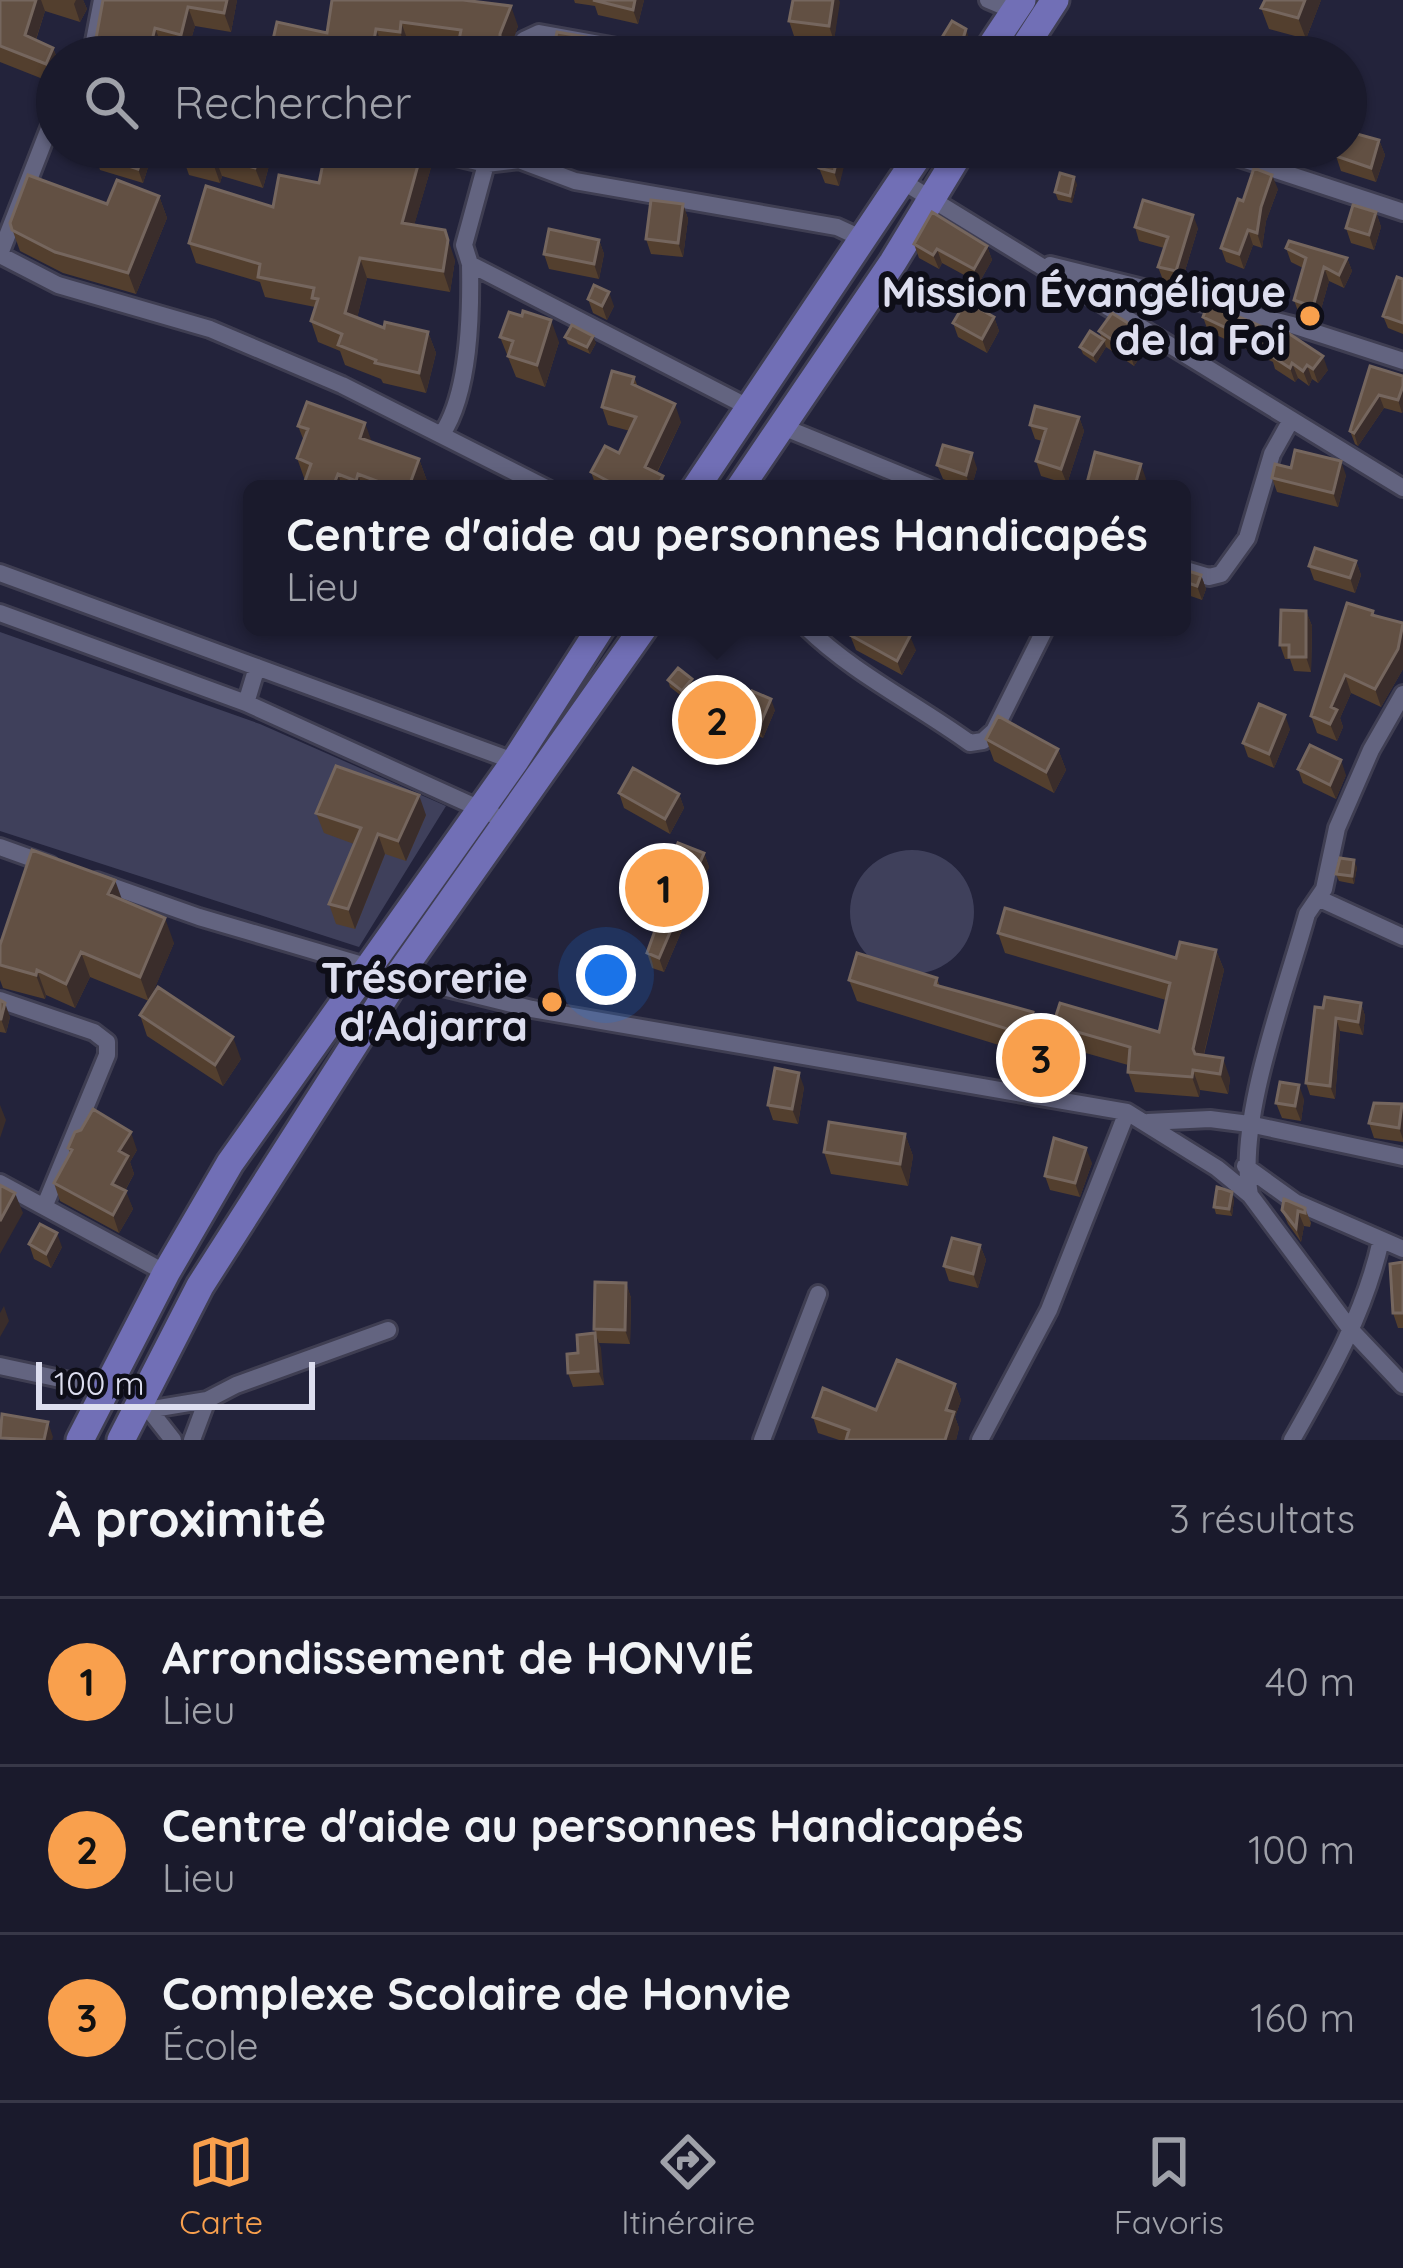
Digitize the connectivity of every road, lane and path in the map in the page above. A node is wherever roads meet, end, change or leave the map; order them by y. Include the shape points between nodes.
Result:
1 (102, 0) edge
2 (1055, 0) edge
3 (1008, 4) edge
4 (95, 36) edge
5 (994, 36) edge
6 (1032, 36) edge
7 (36, 162) edge
8 (476, 168) edge
9 (540, 168) edge
10 (910, 168) edge
11 (951, 168) edge
12 (1270, 168) edge
13 (902, 181) junction
14 (933, 200) junction
15 (1403, 212) edge
16 (863, 239) junction
17 (0, 255) edge
18 (1031, 261) junction
19 (470, 264) junction
20 (1403, 361) edge
21 (752, 409) junction
22 (1291, 420) junction
23 (783, 427) junction
24 (442, 434) junction
25 (531, 480) edge
26 (701, 480) edge
27 (746, 480) edge
28 (913, 480) edge
29 (1403, 488) edge
30 (0, 572) edge
31 (1191, 572) edge
32 (0, 613) edge
33 (595, 636) edge
34 (638, 636) edge
35 (815, 636) edge
36 (1042, 636) edge
37 (257, 667) junction
38 (1403, 694) edge
39 (246, 703) junction
40 (514, 760) junction
41 (540, 777) junction
42 (482, 807) junction
43 (509, 822) junction
44 (0, 848) edge
45 (66, 871) edge
46 (88, 878) edge
47 (1320, 899) junction
48 (1403, 937) edge
49 (369, 967) junction
50 (398, 976) junction
51 (0, 1000) edge
52 (1127, 1112) junction
53 (1147, 1122) junction
54 (1249, 1124) junction
55 (1403, 1157) edge
56 (1245, 1166) junction
57 (0, 1183) edge
58 (1250, 1196) junction
59 (45, 1205) junction
60 (1381, 1240) junction
61 (1403, 1249) edge
62 (166, 1273) junction
63 (818, 1294) dead end
64 (388, 1330) dead end
65 (1351, 1330) junction
66 (0, 1366) edge
67 (1403, 1385) edge
68 (107, 1389) junction
69 (207, 1400) junction
70 (143, 1412) junction
71 (80, 1440) edge
72 (121, 1440) edge
73 (173, 1440) edge
74 (192, 1440) edge
75 (762, 1440) edge
76 (980, 1440) edge
77 (1292, 1440) edge

1 - 4 street
2 - 6 main road
3 - 5 main road
7 - 17 street
8 - 19 street via 464,244
9 - 16 street via 575,181 837,226
10 - 13 main road
11 - 14 main road
12 - 15 street
13 - 14 street
13 - 16 main road
14 - 18 street
14 - 23 main road
16 - 21 main road
17 - 24 street via 58,285 210,329
18 - 20 street
18 - 22 street
19 - 21 street
19 - 24 street via 462,371
21 - 26 main road
22 - 29 street
22 - 31 street via 1247,538 1221,574
23 - 27 main road
23 - 28 street
24 - 25 street
30 - 37 street
32 - 39 street
33 - 40 main road
34 - 41 main road
35 - 36 street via 839,660 970,742 994,731
37 - 39 street
37 - 40 street
38 - 47 street via 1337,828
39 - 42 street
40 - 41 street
40 - 42 main road
41 - 43 main road
42 - 43 street
42 - 49 main road
43 - 50 main road
44 - 45 street
46 - 49 street
47 - 48 street
47 - 54 street via 1306,914
49 - 62 main road via 230,1163
50 - 52 street via 532,1009
50 - 70 main road via 200,1286
51 - 59 street via 107,1042
52 - 53 street
52 - 76 street via 1048,1310
53 - 54 street
53 - 58 street
54 - 55 street
54 - 56 street
56 - 58 street
56 - 60 street via 1294,1202
57 - 59 street
58 - 65 street
59 - 62 street
60 - 61 street
60 - 65 street
62 - 68 main road
63 - 75 street
64 - 69 street
65 - 67 street
65 - 77 street
66 - 68 street
68 - 71 main road
69 - 70 street
69 - 74 street
70 - 72 main road
70 - 73 street

